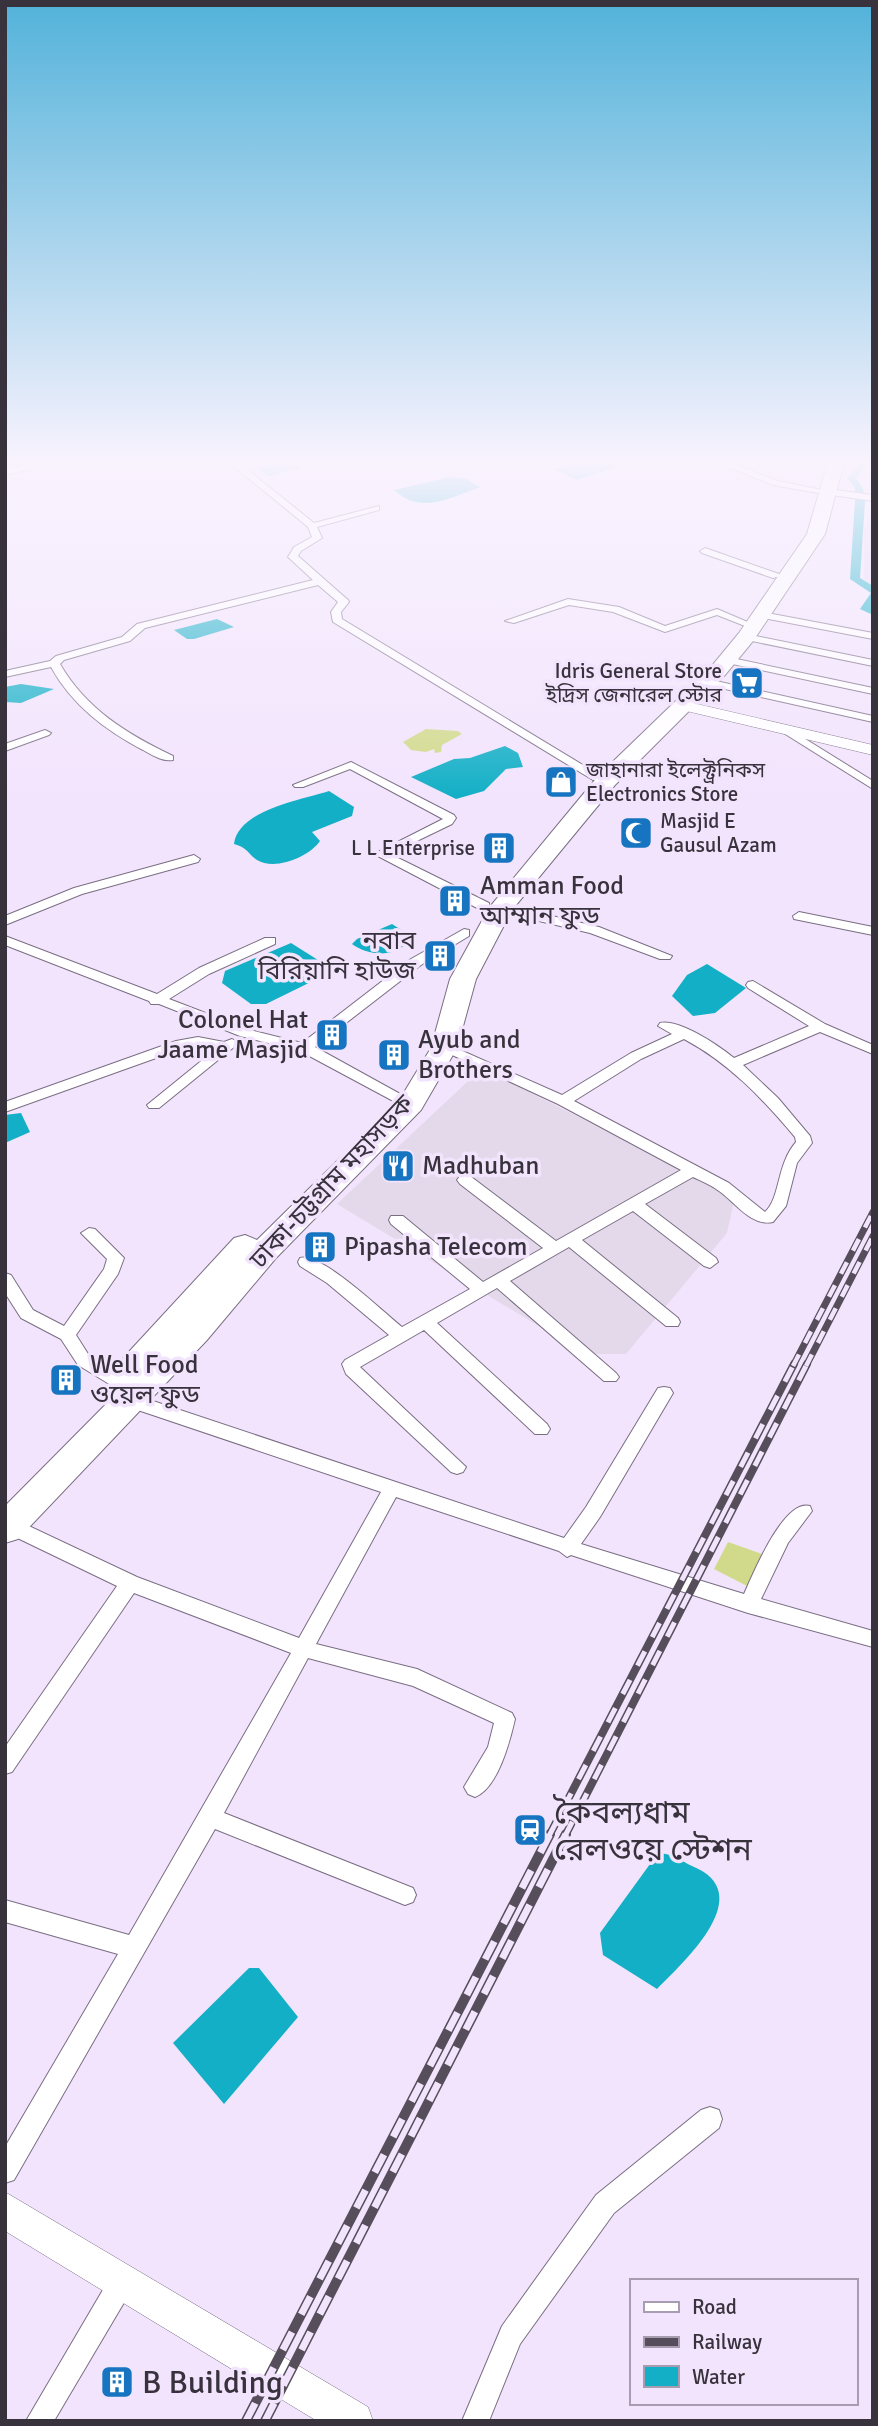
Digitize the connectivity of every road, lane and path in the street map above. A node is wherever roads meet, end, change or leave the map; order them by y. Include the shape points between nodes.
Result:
1 (311, 572) edge
2 (781, 573) edge
3 (321, 581) junction
4 (510, 621) dead end
5 (751, 625) junction
6 (873, 636) edge
7 (727, 660) junction
8 (54, 663) junction
9 (873, 663) edge
10 (5, 674) edge
11 (707, 682) junction
12 (873, 691) edge
13 (684, 706) junction
14 (873, 719) edge
15 (786, 730) junction
16 (45, 733) dead end
17 (5, 748) edge
18 (873, 750) edge
19 (169, 758) dead end
20 (597, 778) junction
21 (299, 785) dead end
22 (873, 786) edge
23 (194, 859) dead end
24 (492, 907) junction
25 (799, 916) dead end
26 (5, 921) edge
27 (873, 932) edge
28 (464, 933) junction
29 (5, 940) edge
30 (270, 941) dead end
31 (665, 956) dead end
32 (753, 985) dead end
33 (156, 1001) junction
34 (665, 1026) dead end
35 (820, 1027) junction
36 (245, 1033) junction
37 (685, 1033) junction
38 (227, 1047) junction
39 (305, 1048) junction
40 (444, 1048) junction
41 (873, 1050) edge
42 (735, 1063) junction
43 (397, 1098) junction
44 (563, 1101) junction
45 (153, 1105) dead end
46 (5, 1107) edge
47 (693, 1170) junction
48 (465, 1180) dead end
49 (634, 1203) junction
50 (397, 1220) dead end
51 (89, 1233) dead end
52 (571, 1240) junction
53 (556, 1249) junction
54 (306, 1262) dead end
55 (710, 1262) dead end
56 (5, 1279) edge
57 (499, 1281) junction
58 (482, 1290) junction
59 (424, 1321) junction
60 (672, 1322) dead end
61 (67, 1335) junction
62 (400, 1335) junction
63 (610, 1377) dead end
64 (124, 1392) junction
65 (664, 1393) dead end
66 (541, 1429) dead end
67 (457, 1467) dead end
68 (390, 1490) junction
69 (803, 1511) dead end
70 (6, 1519) edge
71 (567, 1549) junction
72 (130, 1583) junction
73 (748, 1605) junction
74 (873, 1639) edge
75 (304, 1649) junction
76 (5, 1765) edge
77 (475, 1787) dead end
78 (210, 1817) junction
79 (405, 1895) dead end
80 (5, 1911) edge
81 (135, 1948) junction
82 (710, 2119) dead end
83 (5, 2171) edge
84 (5, 2210) edge
85 (123, 2280) junction
86 (38, 2421) edge
87 (354, 2421) edge
88 (475, 2421) edge

1 - 3 street
2 - 5 highway, ঢাকা-চট্টগ্রাম মহাসড়ক
3 - 8 street via 141,626 126,639
3 - 20 street via 344,602 336,612 337,620
4 - 5 street via 568,602 615,609 665,629 716,612
5 - 6 street
5 - 7 highway, ঢাকা-চট্টগ্রাম মহাসড়ক
5 - 9 street
5 - 20 highway, ঢাকা-চট্টগ্রাম মহাসড়ক
7 - 11 highway, ঢাকা-চট্টগ্রাম মহাসড়ক
7 - 12 street
8 - 10 street
8 - 19 street via 89,709 127,737
11 - 13 highway, ঢাকা-চট্টগ্রাম মহাসড়ক
11 - 14 street
13 - 15 street
13 - 24 highway, ঢাকা-চট্টগ্রাম মহাসড়ক via 607,780
15 - 18 street
15 - 22 street
16 - 17 street
20 - 24 highway, ঢাকা-চট্টগ্রাম মহাসড়ক via 495,889
21 - 24 street via 351,765 450,818 380,854
23 - 26 street via 78,891
24 - 28 highway, ঢাকা-চট্টগ্রাম মহাসড়ক
24 - 31 street via 594,930
24 - 40 highway, ঢাকা-চট্টগ্রাম মহাসড়ক via 463,979
25 - 27 street
28 - 39 street via 416,962
28 - 43 highway, ঢাকা-চট্টগ্রাম মহাসড়ক via 427,1048
29 - 33 street
30 - 33 street via 204,971
32 - 35 street
33 - 36 street
34 - 37 street
35 - 41 street
35 - 42 street
36 - 38 street
36 - 39 street
37 - 42 street
37 - 44 street via 636,1056
38 - 45 street
38 - 46 street via 198,1041 181,1044
39 - 43 street
40 - 44 street
40 - 64 highway, ঢাকা-চট্টগ্রাম মহাসড়ক via 411,1104 265,1251 196,1332
42 - 47 street via 774,1102 804,1143 792,1157 780,1202 767,1217
43 - 64 highway, ঢাকা-চট্টগ্রাম মহাসড়ক via 242,1248
44 - 47 street
47 - 49 street
48 - 53 street
49 - 52 street
49 - 55 street
50 - 58 street
51 - 61 street via 117,1258
52 - 53 street
52 - 60 street
53 - 57 street
54 - 62 street
56 - 61 street via 27,1314
57 - 58 street
57 - 63 street
58 - 59 street
59 - 62 street
59 - 66 street
61 - 64 street via 84,1361
62 - 67 street via 356,1359 352,1370
64 - 68 street
64 - 70 highway, ঢাকা-চট্টগ্রাম মহাসড়ক
65 - 71 street
68 - 71 street
68 - 75 street
69 - 73 street via 781,1538
70 - 72 street
71 - 73 street
72 - 75 street
72 - 76 street
73 - 74 street
75 - 77 street via 417,1678 505,1719 498,1750
75 - 78 street
78 - 79 street
78 - 81 street
80 - 81 street
81 - 83 street
82 - 88 street via 605,2204 511,2335
84 - 85 street
85 - 86 street
85 - 87 street

